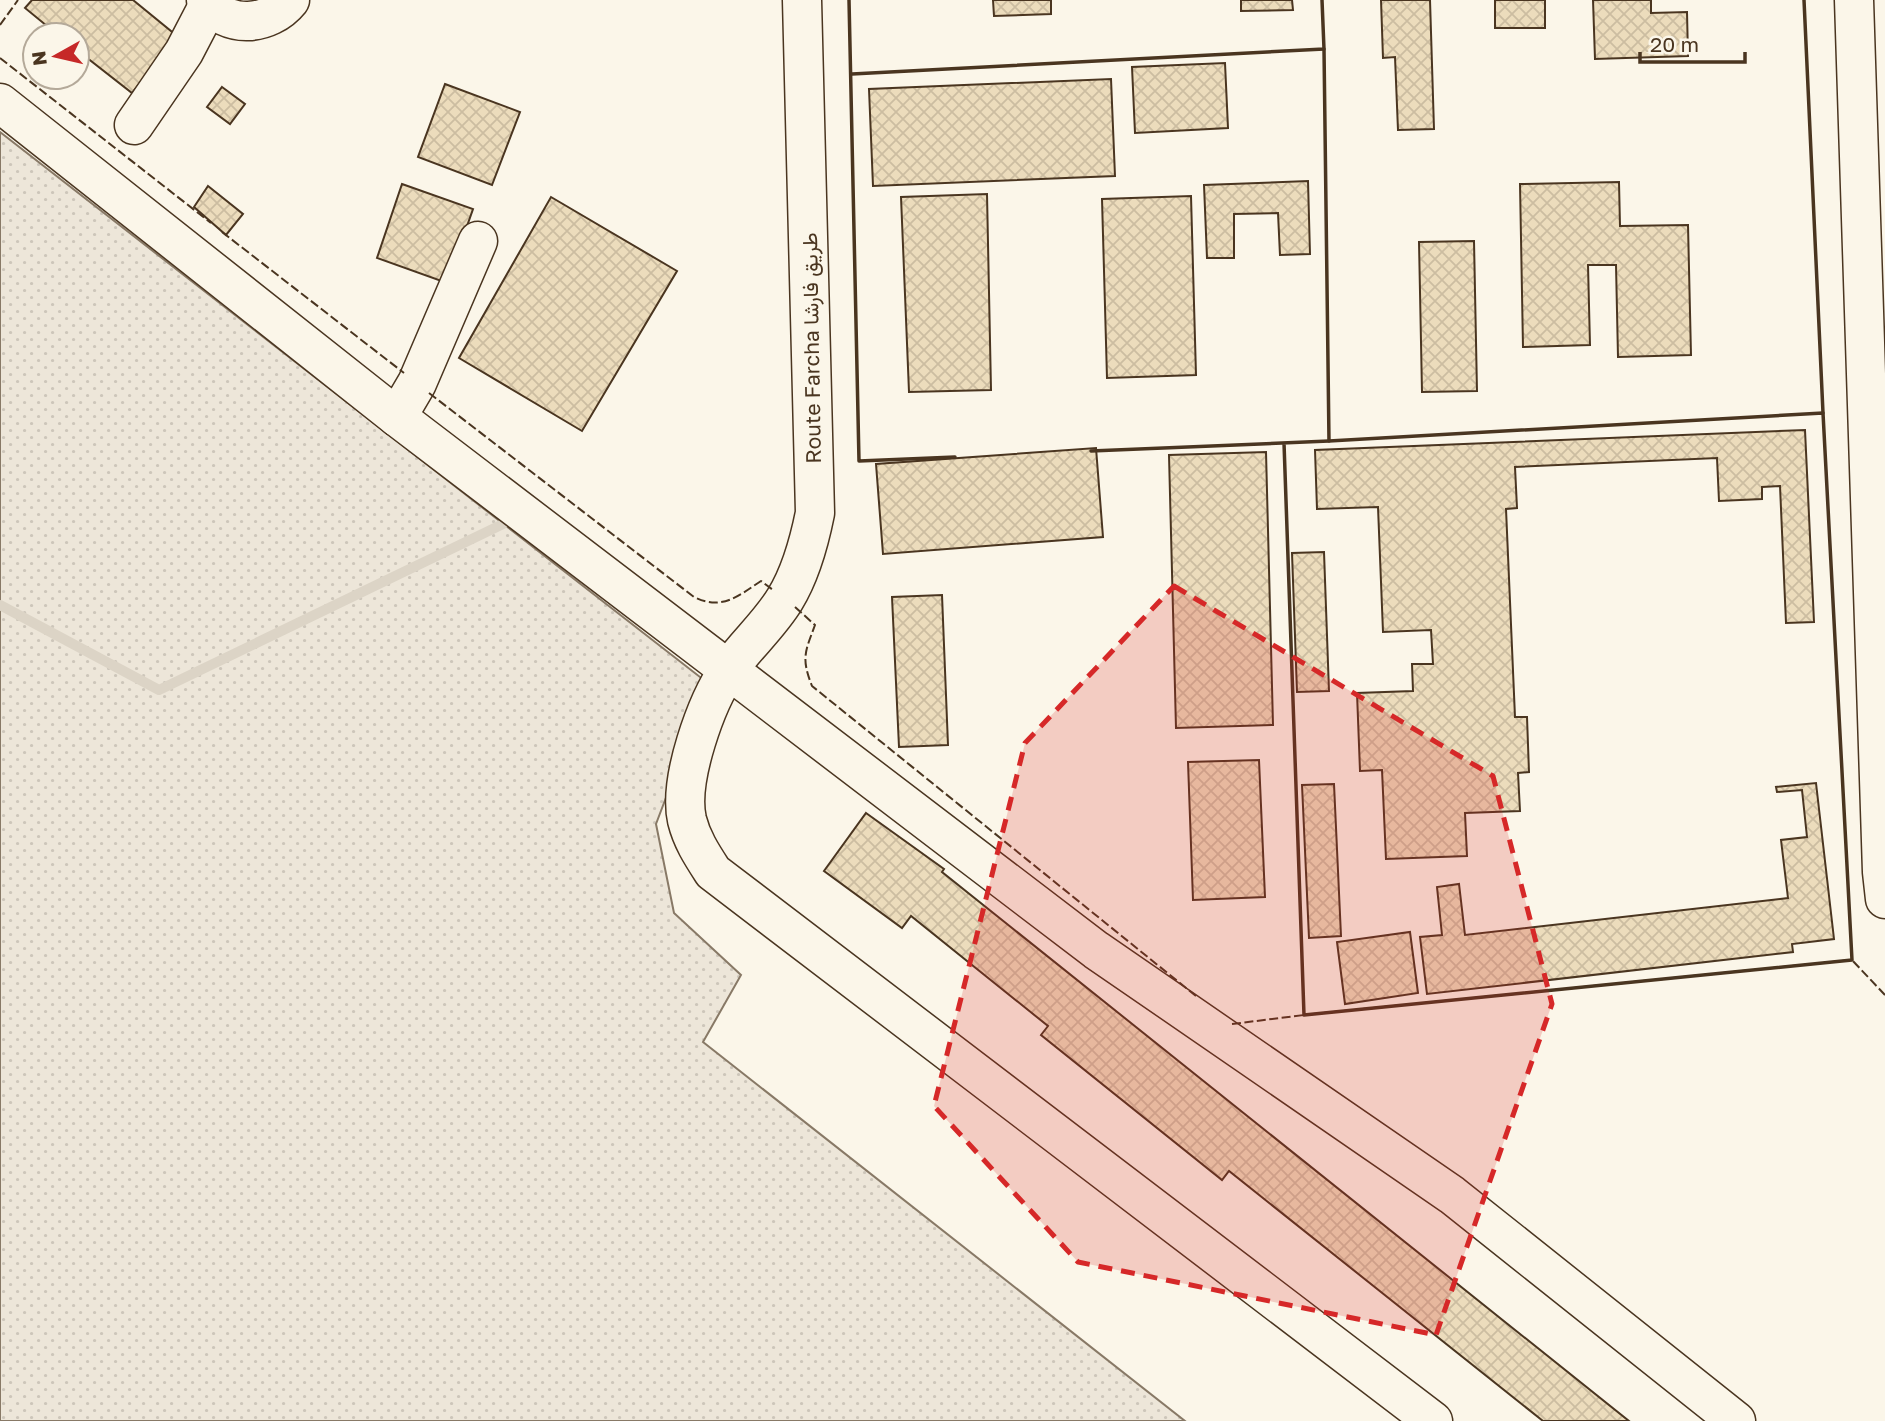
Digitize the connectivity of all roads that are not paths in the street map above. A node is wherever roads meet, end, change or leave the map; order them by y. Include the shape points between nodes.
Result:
1 (290, 0) edge
2 (802, 0) edge
3 (1854, 0) edge
4 (208, 2) edge
5 (0, 103) edge
6 (134, 125) dead end
7 (478, 241) dead end
8 (397, 417) junction
9 (728, 670) junction
10 (1885, 899) edge
11 (1433, 1421) edge
12 (1736, 1421) edge

1 - 4 street via 275,14 249,21 223,15
2 - 9 street, Route Farcha طريق فارشا via 815,513 803,560 785,599
3 - 10 street
4 - 6 street via 184,52
5 - 8 street
7 - 8 street via 417,383
8 - 9 street
9 - 11 street, Route Farcha طريق فارشا via 700,728 685,789 687,819 696,847 713,872
9 - 12 street via 1096,950 1452,1195

